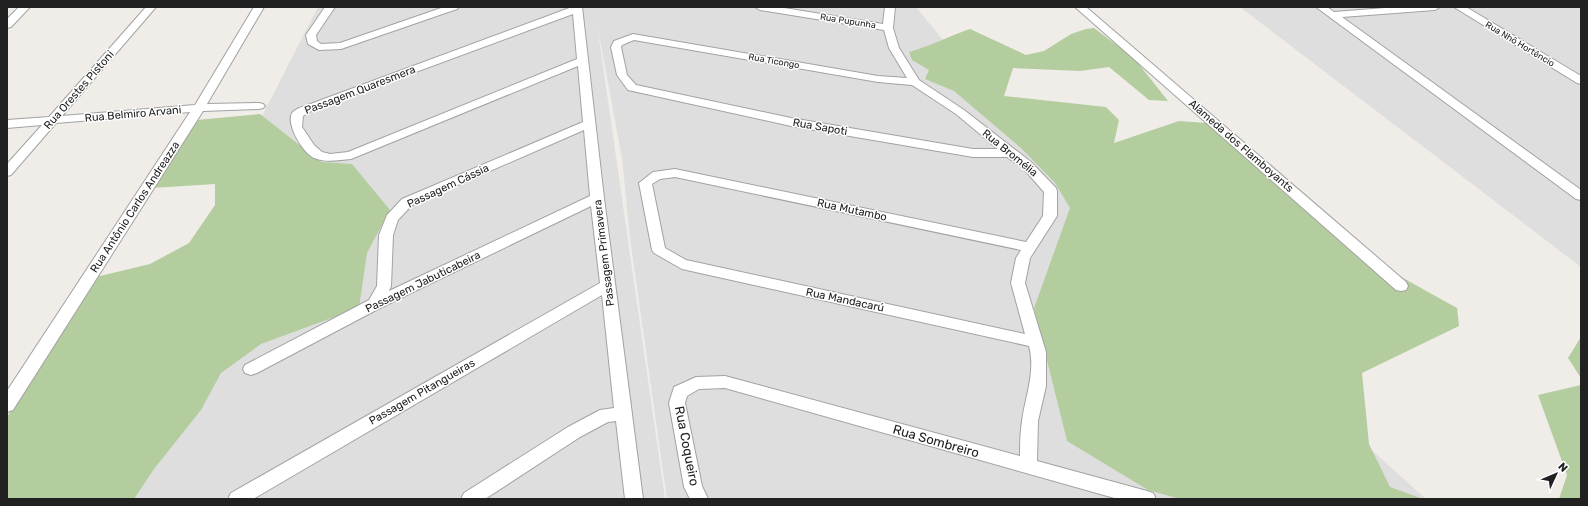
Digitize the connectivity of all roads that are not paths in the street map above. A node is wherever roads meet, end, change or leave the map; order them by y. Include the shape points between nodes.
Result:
1 (25, 7) edge
2 (151, 7) edge
3 (259, 7) edge
4 (330, 7) edge
5 (454, 7) edge
6 (760, 7) edge
7 (890, 7) edge
8 (1080, 7) edge
9 (1321, 7) edge
10 (1435, 7) edge
11 (1459, 7) edge
12 (577, 8) edge
13 (1334, 15) junction
14 (7, 25) edge
15 (888, 28) junction
16 (583, 60) junction
17 (1581, 81) edge
18 (916, 82) junction
19 (632, 88) joint
20 (259, 106) dead end
21 (199, 108) junction
22 (53, 121) junction
23 (590, 123) junction
24 (7, 124) edge
25 (1010, 153) junction
26 (7, 172) edge
27 (1581, 196) edge
28 (597, 198) junction
29 (1029, 247) junction
30 (659, 250) joint
31 (608, 285) junction
32 (1401, 286) dead end
33 (376, 304) junction
34 (1035, 342) junction
35 (251, 369) dead end
36 (725, 382) joint
37 (7, 405) edge
38 (624, 414) junction
39 (1028, 466) junction
40 (236, 499) edge
41 (470, 499) edge
42 (634, 499) edge
43 (699, 499) edge
44 (1147, 499) edge

1 - 14 street
2 - 22 street, Rua Orestes Pistoni
3 - 21 street, Rua Antônio Carlos Andreazza
4 - 5 street via 311,35 312,42 319,47 341,46
6 - 15 street, Rua Pupunha
7 - 15 street, Rua Bromélia
8 - 32 street, Alameda dos Flamboyants
9 - 13 street
10 - 13 street
11 - 17 street, Rua Nhô Hortêncio
12 - 16 street, Passagem Primavera
12 - 16 street, Passagem Quaresmera via 309,108 297,114 296,127 318,155 330,158 351,155
13 - 27 street
15 - 18 street, Rua Bromélia via 894,48
16 - 23 street, Passagem Primavera
18 - 19 street, Rua Ticongo via 878,79 633,37 618,43 616,47 622,76
18 - 25 street, Rua Bromélia via 960,112
19 - 25 street, Rua Sapoti via 791,122 973,153
20 - 21 street, Rua Belmiro Arvani
21 - 22 street, Rua Belmiro Arvani
21 - 37 street, Rua Antônio Carlos Andreazza
22 - 24 street, Rua Belmiro Arvani
22 - 26 street, Rua Orestes Pistoni
23 - 28 street, Passagem Primavera
23 - 33 street, Passagem Cássia via 407,202 392,218 386,235 384,286
25 - 29 street, Rua Bromélia via 1027,164 1051,191 1050,216
28 - 31 street, Passagem Primavera
28 - 33 street, Passagem Jabuticabeira
29 - 30 street, Rua Mutambo via 675,173 657,175 645,183
29 - 34 street, Rua Bromélia via 1023,258 1018,283
30 - 34 street, Rua Mandacarú via 682,264
31 - 38 street, Passagem Primavera
31 - 40 street, Passagem Pitangueiras
33 - 35 street, Passagem Jabuticabeira
34 - 39 street, Rua Bromélia via 1038,352 1038,386 1030,421
36 - 39 street, Rua Sombreiro
36 - 43 street, Rua Coqueiro via 696,383 680,392 677,404 694,487
38 - 41 street via 606,415 574,432
38 - 42 street, Passagem Primavera
39 - 44 street, Rua Sombreiro

